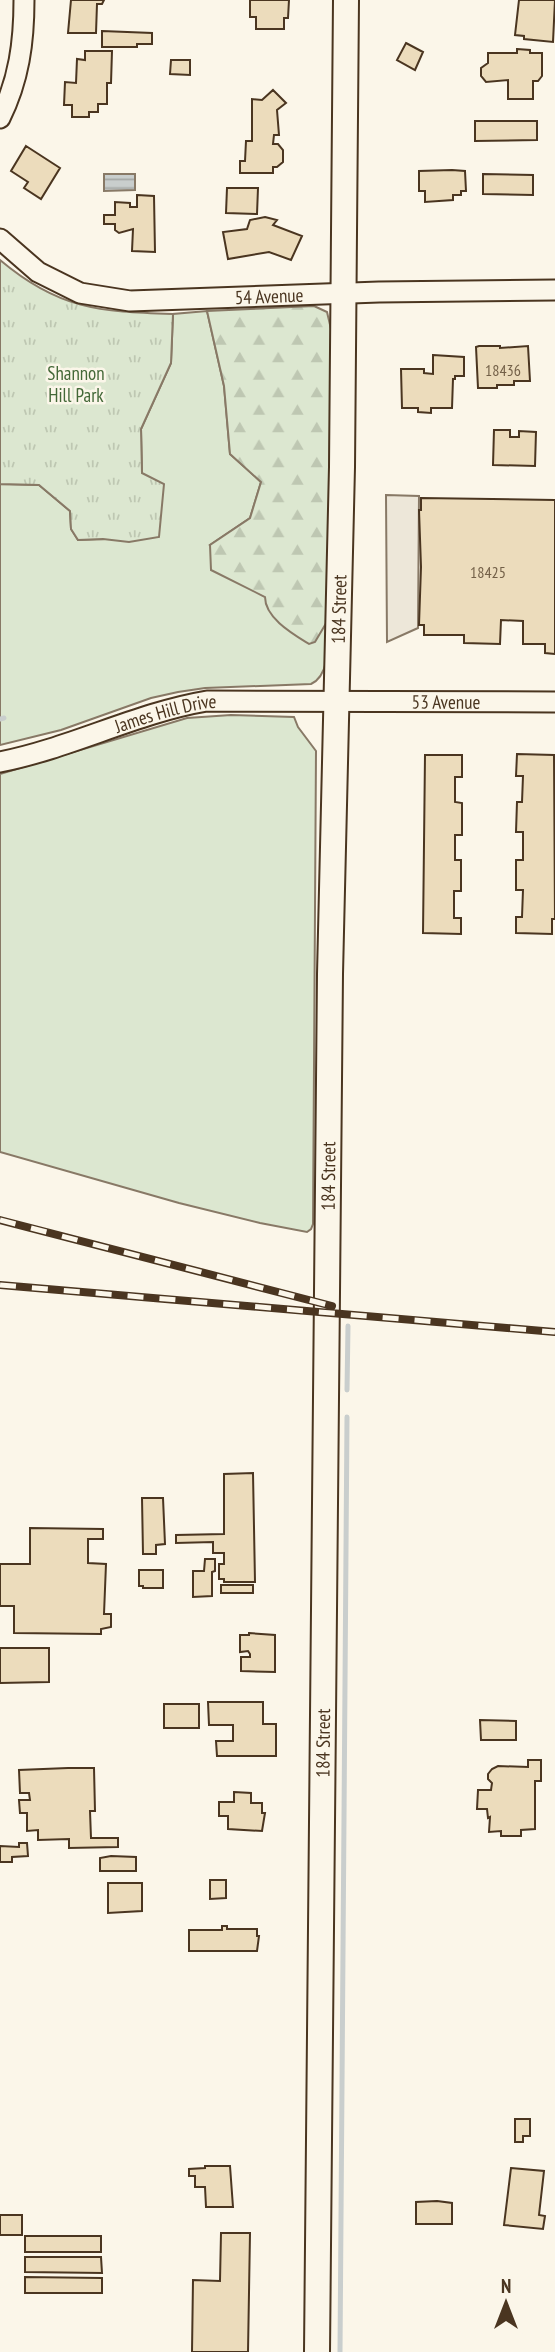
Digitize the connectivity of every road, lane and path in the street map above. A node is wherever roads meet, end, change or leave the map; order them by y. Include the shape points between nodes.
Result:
1 (24, 0) edge
2 (346, 0) edge
3 (0, 118) edge
4 (0, 239) edge
5 (555, 290) edge
6 (343, 293) junction
7 (336, 702) junction
8 (555, 702) edge
9 (0, 762) edge
10 (317, 2352) edge

1 - 3 street via 20,63
2 - 6 main road, 184 Street
4 - 6 street, 54 Avenue via 38,272 80,293 130,301
5 - 6 street, 54 Avenue
6 - 7 main road, 184 Street
7 - 8 street, 53 Avenue
7 - 9 street, James Hill Drive via 207,701
7 - 10 main road, 184 Street

